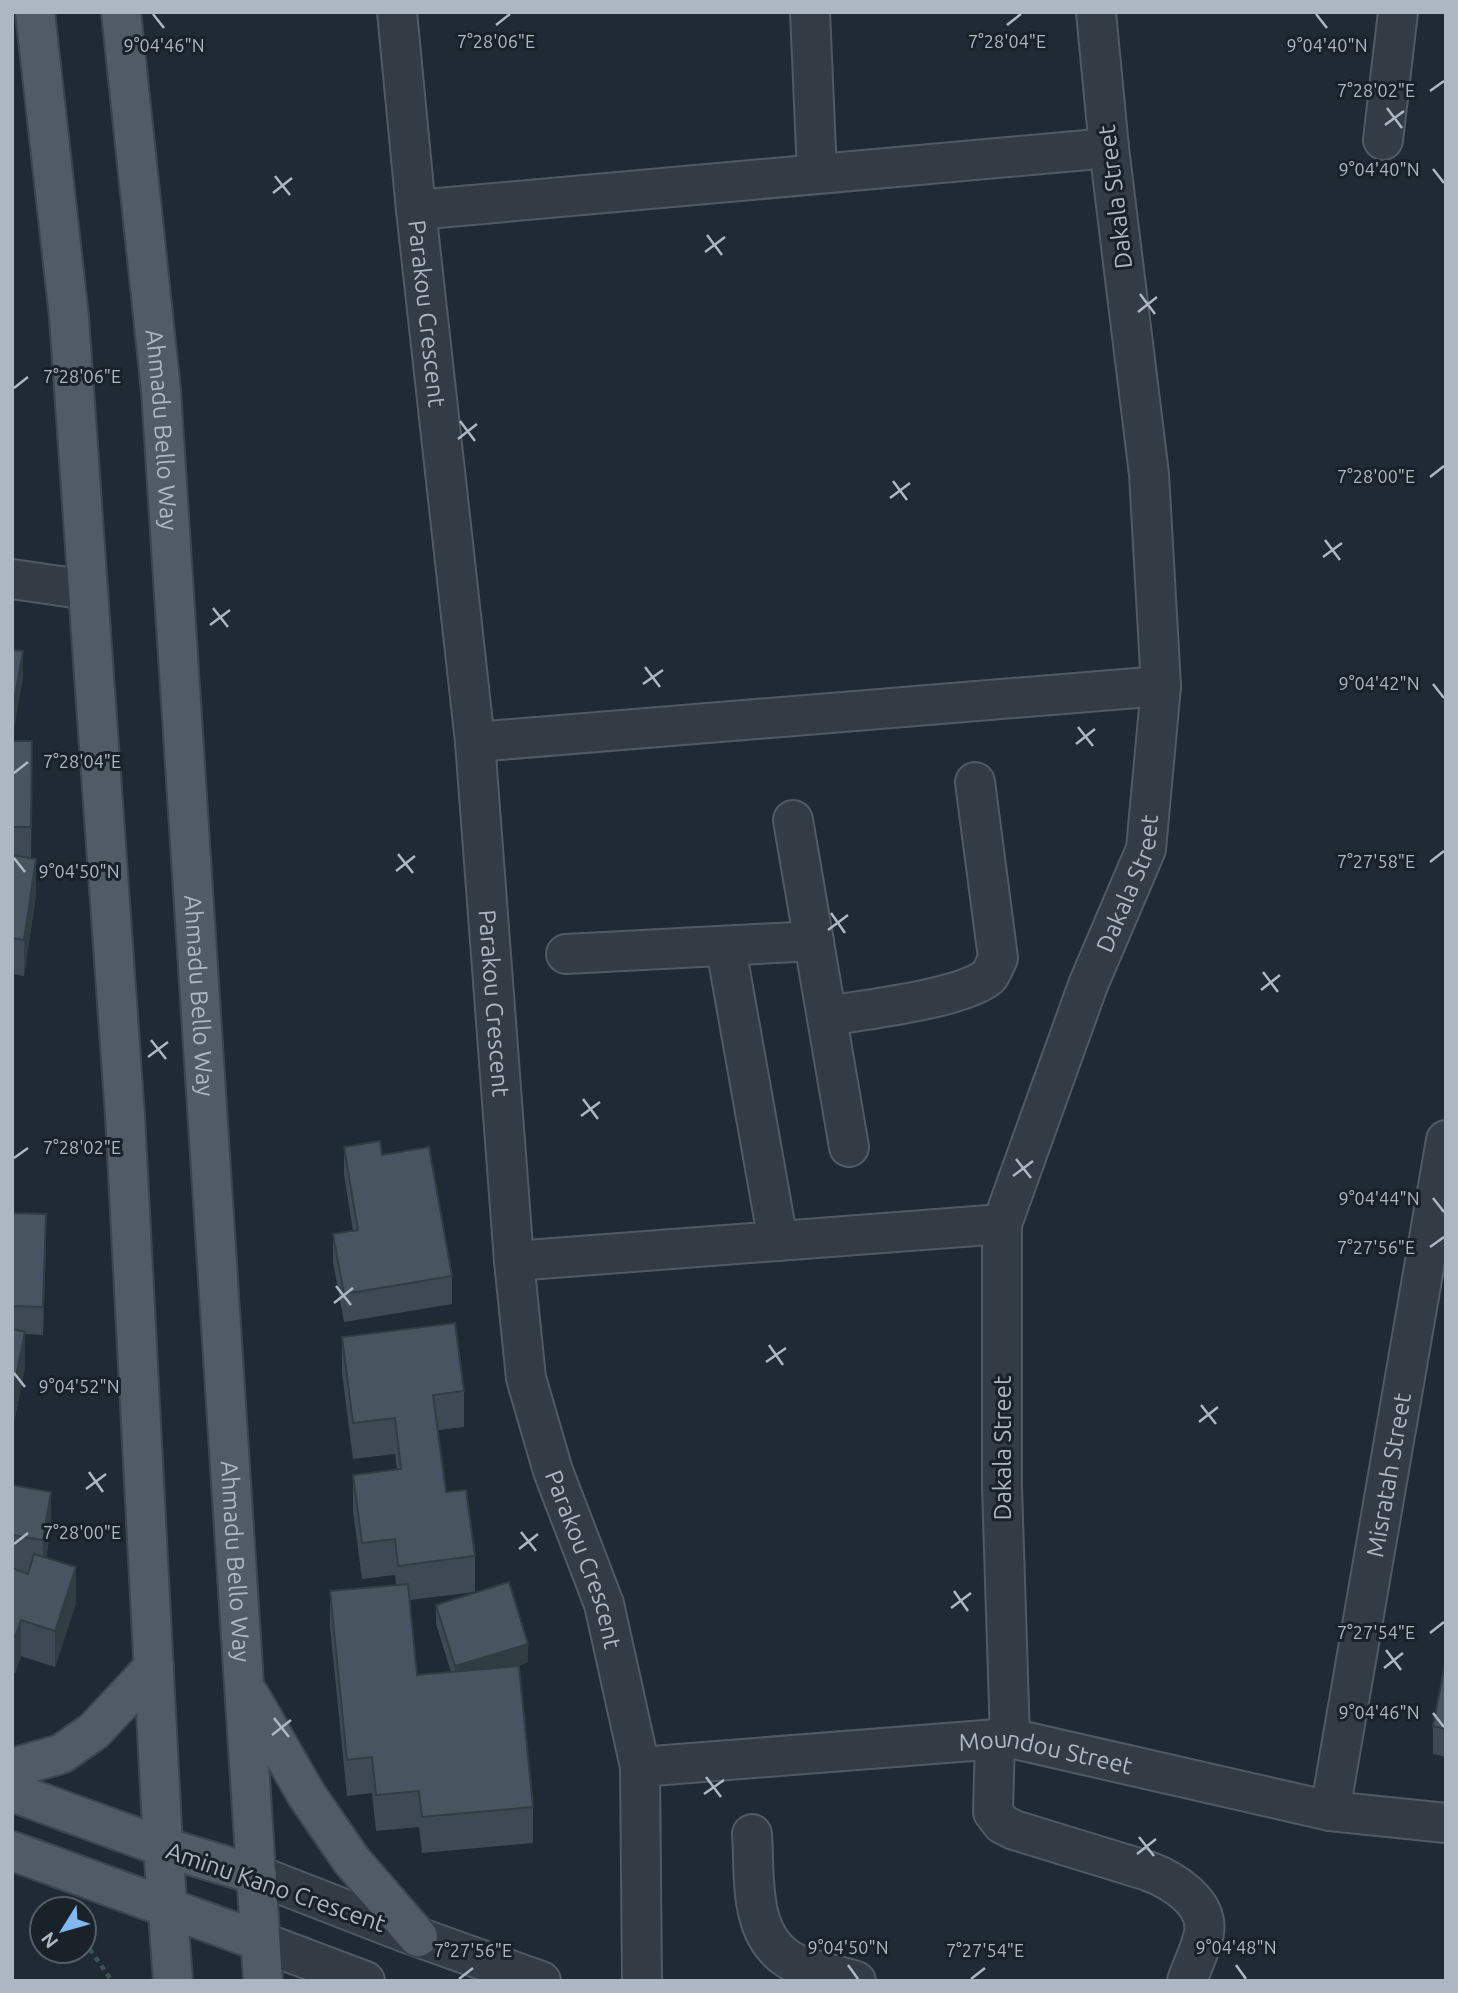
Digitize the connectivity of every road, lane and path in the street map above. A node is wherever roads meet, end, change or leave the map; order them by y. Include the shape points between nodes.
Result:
1 (35, 12) edge
2 (121, 12) edge
3 (397, 12) edge
4 (810, 12) edge
5 (1096, 12) edge
6 (1398, 12) edge
7 (1383, 140) dead end
8 (1108, 148) junction
9 (817, 173) junction
10 (416, 210) junction
11 (12, 579) edge
12 (88, 590) junction
13 (1161, 686) junction
14 (475, 742) junction
15 (975, 782) dead end
16 (793, 820) dead end
17 (814, 941) junction
18 (726, 948) junction
19 (566, 954) dead end
20 (827, 1016) junction
21 (1446, 1140) edge
22 (849, 1147) dead end
23 (1002, 1224) junction
24 (778, 1241) junction
25 (514, 1261) junction
26 (1433, 1278) edge
27 (154, 1667) junction
28 (245, 1685) junction
29 (1003, 1739) junction
30 (640, 1767) junction
31 (12, 1768) edge
32 (12, 1792) edge
33 (1330, 1811) junction
34 (1446, 1823) edge
35 (752, 1834) dead end
36 (163, 1847) junction
37 (12, 1851) edge
38 (257, 1875) junction
39 (115, 1888) junction
40 (168, 1908) junction
41 (418, 1937) junction
42 (260, 1941) junction
43 (98, 1958) edge
44 (173, 1978) edge
45 (112, 1981) edge
46 (262, 1981) edge
47 (365, 1981) edge
48 (541, 1981) edge
49 (642, 1981) edge
50 (856, 1981) edge
51 (1187, 1981) edge

1 - 12 main road via 69,317
2 - 28 main road, Ahmadu Bello Way via 161,391
3 - 10 street, Parakou Crescent
4 - 9 street
5 - 8 street, Dakala Street
6 - 7 street
8 - 9 street
8 - 13 street, Dakala Street via 1149,474
9 - 10 street
10 - 14 street, Parakou Crescent
11 - 12 street
12 - 27 main road via 125,1116
13 - 14 street
13 - 23 street, Dakala Street via 1146,849 1088,985
14 - 25 street, Parakou Crescent
15 - 20 street via 998,958 989,976 966,989
16 - 17 street
17 - 18 street
17 - 20 street
18 - 19 street
18 - 24 street
20 - 22 street
21 - 26 street, Misratah Street
23 - 24 street
23 - 29 street, Dakala Street
24 - 25 street
25 - 30 street, Parakou Crescent via 526,1378 553,1471 604,1604
26 - 33 street, Misratah Street
27 - 31 main road via 83,1739 61,1754
27 - 36 main road
28 - 38 main road, Ahmadu Bello Way
28 - 41 main road via 306,1794 352,1861
29 - 30 street, Moundou Street
29 - 33 street, Moundou Street
29 - 51 street, Dakala Street via 993,1812 1002,1824 1169,1879 1190,1897 1203,1917 1204,1933
30 - 49 street, Parakou Crescent
32 - 36 main road, Aminu Kano Crescent
33 - 34 street, Moundou Street
35 - 50 street via 758,1918 767,1937 790,1960
36 - 38 main road, Aminu Kano Crescent
36 - 40 main road
37 - 39 main road
38 - 41 street, Aminu Kano Crescent
38 - 42 main road, Ahmadu Bello Way
39 - 40 main road
39 - 44 main road via 144,1921
40 - 42 main road
40 - 44 main road
41 - 48 street, Aminu Kano Crescent
42 - 46 main road, Ahmadu Bello Way
42 - 47 street
43 - 45 path

